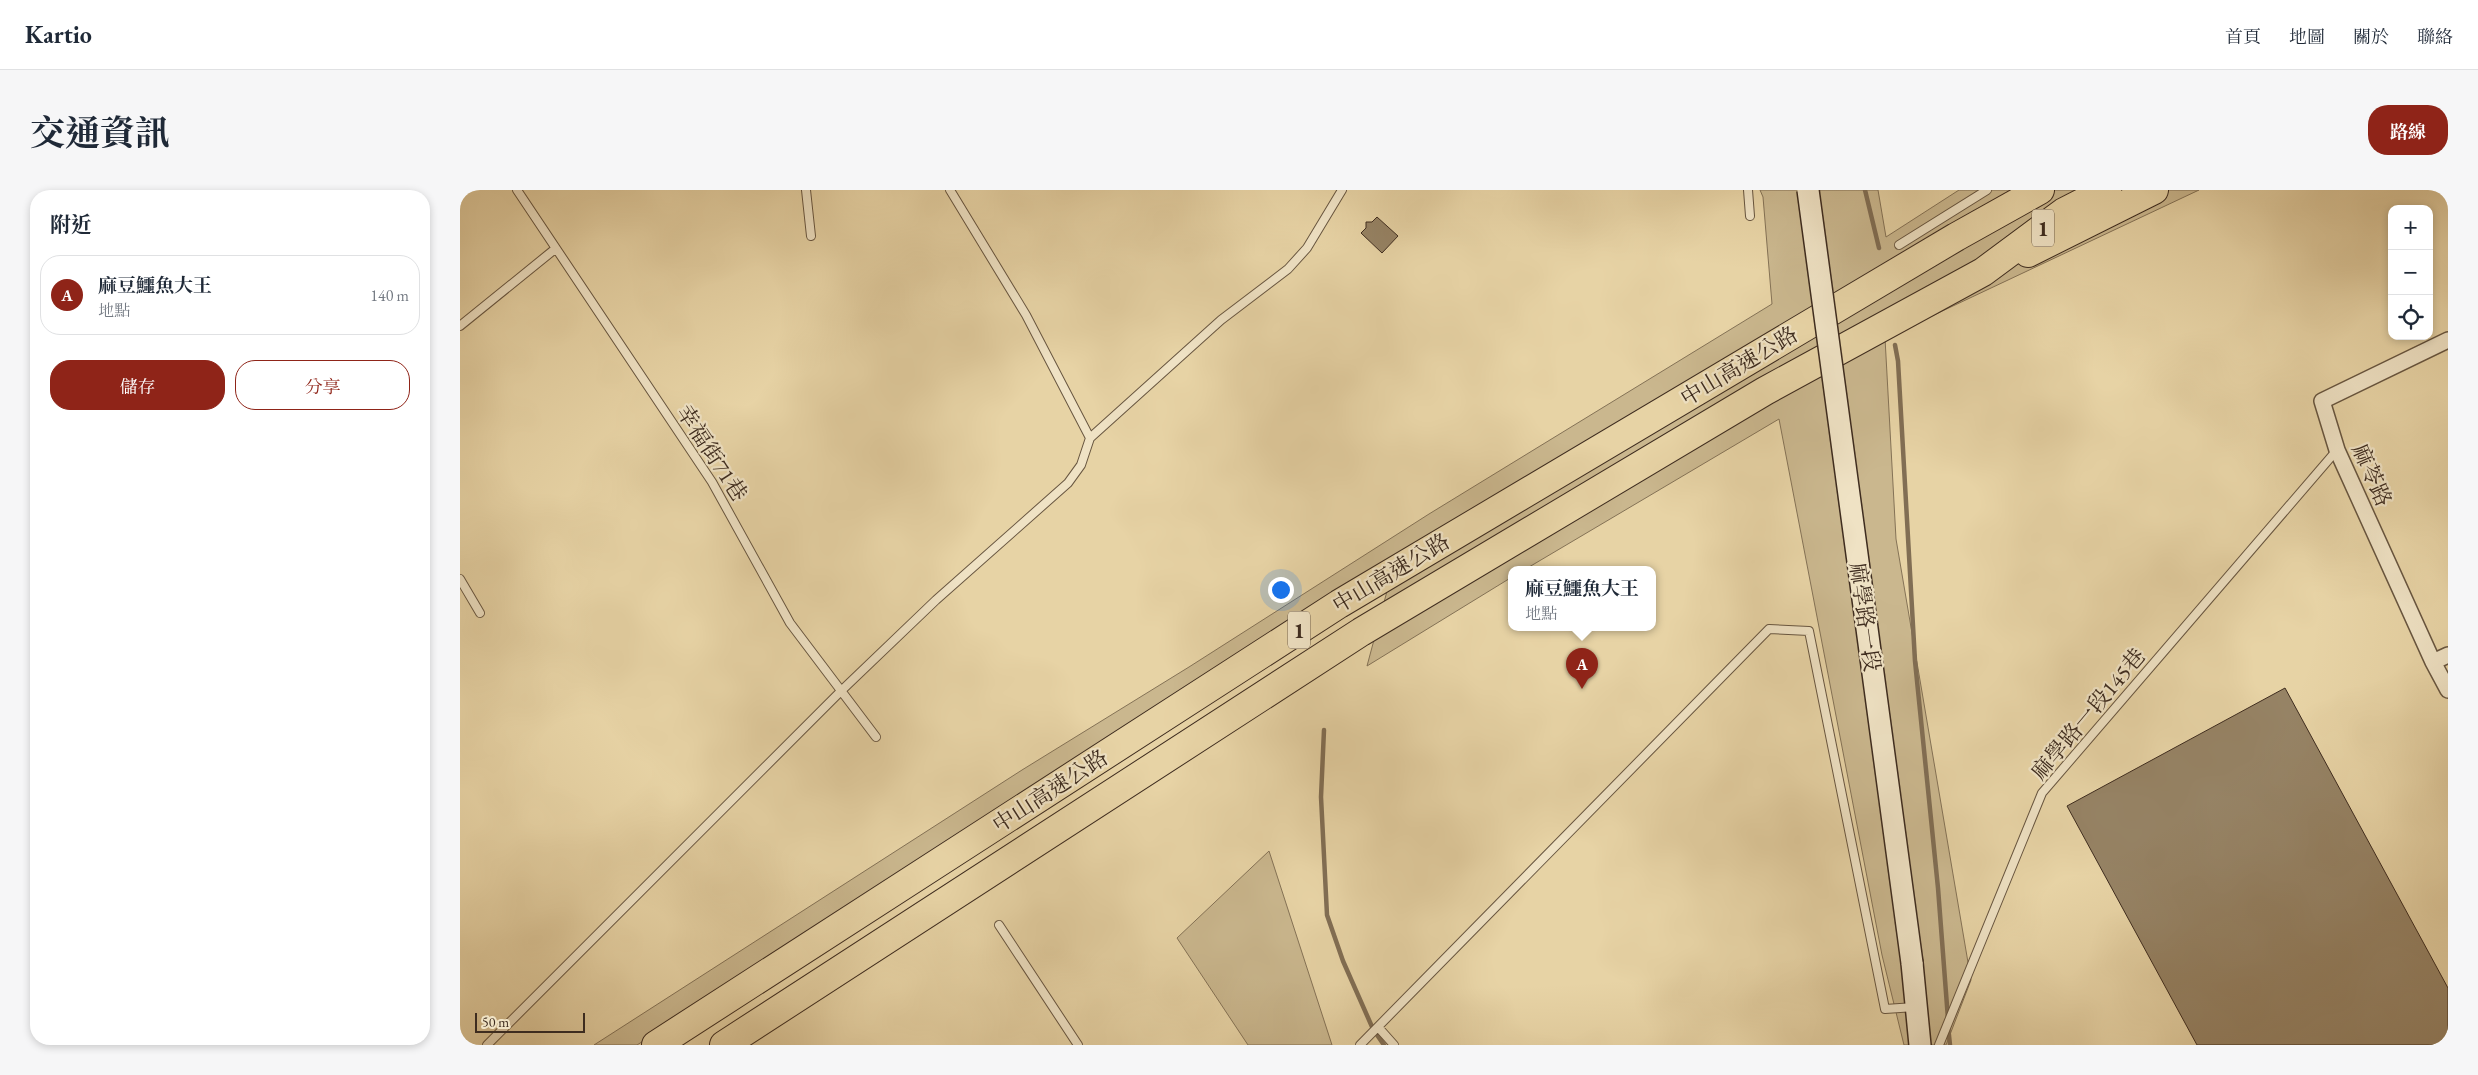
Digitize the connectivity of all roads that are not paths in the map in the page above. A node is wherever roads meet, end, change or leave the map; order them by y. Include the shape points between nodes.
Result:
1 (517, 190) edge
2 (806, 190) edge
3 (950, 190) edge
4 (1342, 190) edge
5 (1748, 190) edge
6 (1808, 190) edge
7 (1987, 190) edge
8 (2010, 190) edge
9 (2040, 190) edge
10 (2107, 190) edge
11 (2154, 190) edge
12 (1750, 216) dead end
13 (811, 236) dead end
14 (1956, 237) junction
15 (1899, 245) dead end
16 (555, 249) junction
17 (1983, 272) junction
18 (460, 326) edge
19 (2448, 340) edge
20 (1090, 438) junction
21 (2337, 450) junction
22 (460, 579) edge
23 (480, 613) dead end
24 (2448, 655) edge
25 (2433, 662) junction
26 (2448, 690) edge
27 (841, 691) junction
28 (876, 736) dead end
29 (999, 925) dead end
30 (1915, 1006) junction
31 (1378, 1027) junction
32 (487, 1045) edge
33 (656, 1045) edge
34 (724, 1045) edge
35 (1078, 1045) edge
36 (1360, 1045) edge
37 (1394, 1045) edge
38 (1920, 1045) edge
39 (1939, 1045) edge

1 - 16 lane, 幸福街71巷
2 - 13 lane
3 - 20 lane via 1026,315
4 - 20 lane via 1307,248 1288,269 1221,320
5 - 12 lane
6 - 30 main road, 麻學路一段, bridge
7 - 15 lane
8 - 14 highway
9 - 14 highway, 中山高速公路 / 1
10 - 17 highway, 中山高速公路 / 1 via 2064,212
11 - 17 highway via 2045,246
14 - 33 highway, 中山高速公路 / 1 via 1339,604
16 - 18 lane
16 - 27 lane, 幸福街71巷 via 712,482 790,623
17 - 34 highway, 中山高速公路 / 1 via 1765,391 1362,632
19 - 21 street, 麻苓路 via 2322,402
20 - 27 lane via 1081,465 1068,483 936,600
21 - 25 street, 麻苓路
21 - 39 lane, 麻學路一段145巷 via 2042,793
22 - 23 lane
24 - 25 street
25 - 26 street, 麻苓路
27 - 28 lane, 幸福街71巷
27 - 32 lane
29 - 35 lane
30 - 31 lane via 1885,1009 1809,631 1769,629
30 - 38 main road, 麻學路一段
31 - 36 lane
31 - 37 lane

